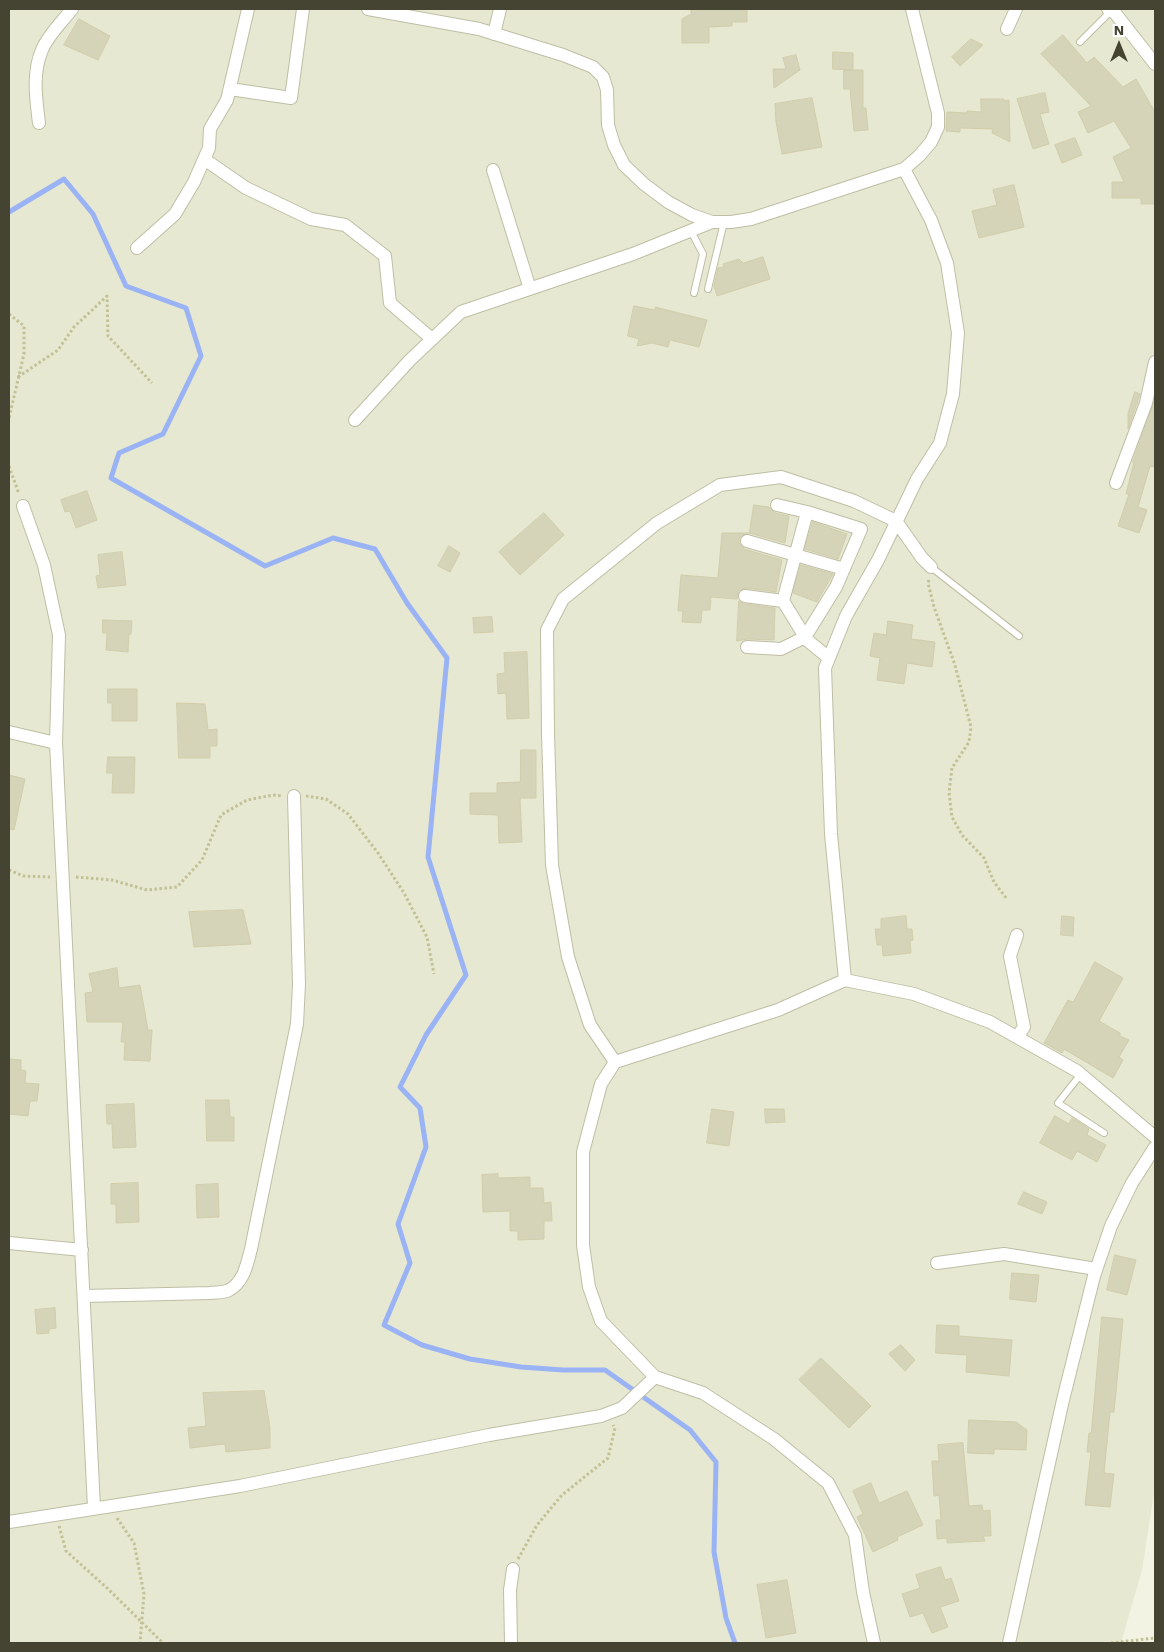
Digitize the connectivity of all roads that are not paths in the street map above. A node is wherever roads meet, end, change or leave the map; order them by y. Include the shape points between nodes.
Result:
1 (72, 9) edge
2 (248, 9) edge
3 (303, 9) edge
4 (373, 9) edge
5 (500, 9) edge
6 (912, 9) edge
7 (1016, 9) edge
8 (1109, 10) edge
9 (1007, 29) dead end
10 (494, 34) junction
11 (1080, 42) dead end
12 (1155, 64) edge
13 (230, 88) junction
14 (39, 123) dead end
15 (204, 159) junction
16 (904, 169) junction
17 (493, 170) dead end
18 (718, 222) junction
19 (691, 230) junction
20 (137, 248) dead end
21 (530, 289) junction
22 (708, 289) dead end
23 (694, 293) dead end
24 (432, 339) junction
25 (1155, 362) edge
26 (354, 420) dead end
27 (1116, 483) dead end
28 (777, 504) dead end
29 (23, 506) road end
30 (807, 512) junction
31 (896, 521) junction
32 (747, 541) dead end
33 (796, 555) junction
34 (932, 567) joint
35 (844, 569) junction
36 (745, 596) dead end
37 (783, 600) junction
38 (1019, 636) dead end
39 (805, 637) junction
40 (747, 647) dead end
41 (830, 658) junction
42 (9, 732) edge
43 (56, 743) junction
44 (294, 796) road end
45 (1017, 935) dead end
46 (845, 980) junction
47 (1017, 1037) junction
48 (615, 1062) junction
49 (1081, 1074) junction
50 (1104, 1133) dead end
51 (1155, 1138) edge
52 (1155, 1147) edge
53 (9, 1243) edge
54 (82, 1250) junction
55 (937, 1263) dead end
56 (1096, 1269) junction
57 (84, 1296) junction
58 (655, 1377) junction
59 (94, 1507) junction
60 (9, 1522) edge
61 (514, 1569) road end
62 (511, 1643) edge
63 (874, 1643) edge
64 (1008, 1643) edge

1 - 14 street via 42,48 38,60 35,88
2 - 13 street
3 - 13 street via 291,98
4 - 10 street
5 - 10 street
6 - 16 street via 935,96 938,127 931,142
7 - 9 street
8 - 11 lane
8 - 12 street
10 - 18 street via 593,67 604,76 608,125 624,165 668,202 692,215
13 - 15 street via 227,100 210,129 209,148
15 - 20 street via 175,214
15 - 24 street via 246,188 311,219 345,225 385,256 390,303
16 - 18 street via 751,219
16 - 31 street via 931,220 947,262 958,333 953,394 940,443
17 - 21 street
18 - 19 street
18 - 22 lane
19 - 21 street via 633,254
19 - 23 lane via 703,254
21 - 24 street via 461,312
24 - 26 street
25 - 27 street via 1146,403
28 - 30 street
29 - 43 street via 44,565 60,635
30 - 33 street
30 - 35 street via 861,529
31 - 34 street
31 - 41 street via 846,616
31 - 48 street via 854,501 781,477 720,485 657,523 563,600 547,630 552,865 568,957 590,1025
32 - 33 street
33 - 35 street
33 - 37 street
34 - 38 lane
35 - 39 street
36 - 37 street
37 - 39 street
39 - 40 street via 781,649
39 - 41 street
41 - 46 street via 825,668 831,824
42 - 43 street
43 - 54 street
44 - 57 street via 299,984 297,1024 245,1271 228,1291
45 - 47 street via 1010,956 1024,1027
46 - 47 street via 914,994 990,1022
46 - 48 street via 778,1010
47 - 49 street
48 - 58 street via 601,1084 583,1152 582,1245 589,1287 601,1321
49 - 50 lane via 1058,1103
49 - 51 street
52 - 56 street via 1132,1183 1111,1226
53 - 54 street
54 - 57 street
55 - 56 street via 1004,1254
56 - 64 street via 1075,1346
57 - 59 street
58 - 59 street via 622,1408 608,1413 240,1486
58 - 63 street via 704,1393 774,1439 828,1483 855,1535
59 - 60 street
61 - 62 street via 510,1590

